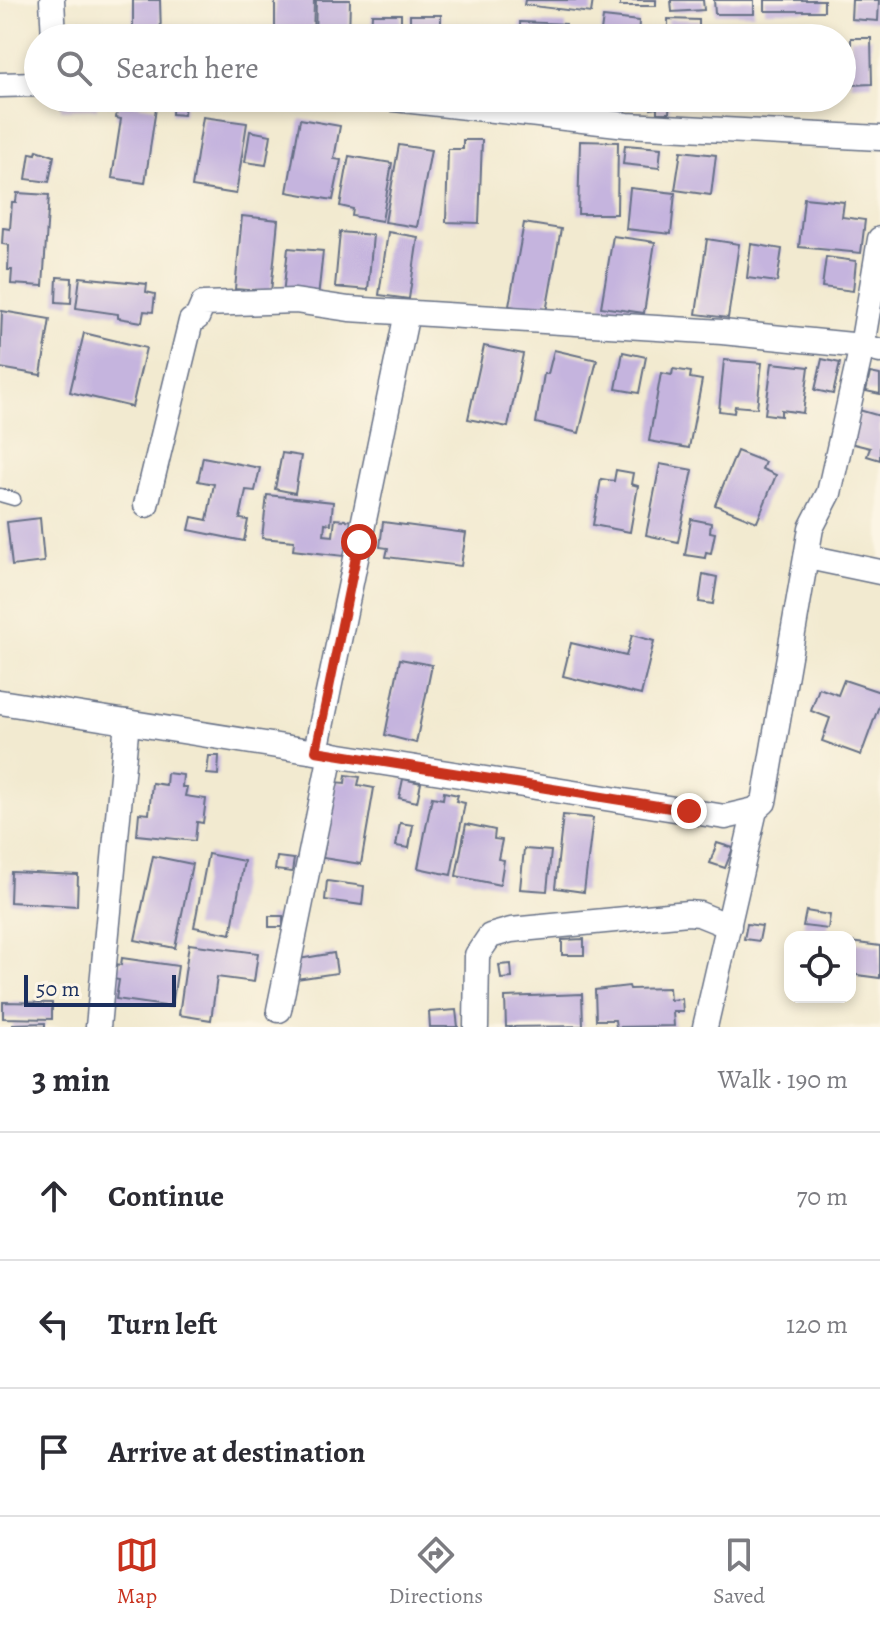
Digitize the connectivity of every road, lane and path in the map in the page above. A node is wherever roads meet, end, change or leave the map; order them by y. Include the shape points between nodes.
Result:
1 (52, 0) edge
2 (53, 24) edge
3 (24, 84) edge
4 (0, 85) edge
5 (510, 112) edge
6 (880, 138) edge
7 (880, 239) edge
8 (407, 313) junction
9 (871, 349) edge
10 (0, 495) edge
11 (14, 499) dead end
12 (146, 505) dead end
13 (808, 557) junction
14 (880, 572) edge
15 (0, 702) edge
16 (127, 722) junction
17 (324, 752) junction
18 (755, 810) junction
19 (729, 926) junction
20 (279, 1010) dead end
21 (98, 1027) edge
22 (476, 1027) edge
23 (705, 1027) edge

1 - 2 street
3 - 4 street
5 - 6 street via 627,125
7 - 9 street
8 - 9 street via 722,332
8 - 12 street via 295,301 203,304 191,321
8 - 17 street
9 - 13 street via 829,493 811,528
10 - 11 lane
13 - 14 street
13 - 18 street via 764,802
15 - 16 street
16 - 17 street
16 - 21 street
17 - 18 street via 725,817
17 - 20 street
18 - 19 street
19 - 22 street via 688,913 490,936 477,955
19 - 23 street

